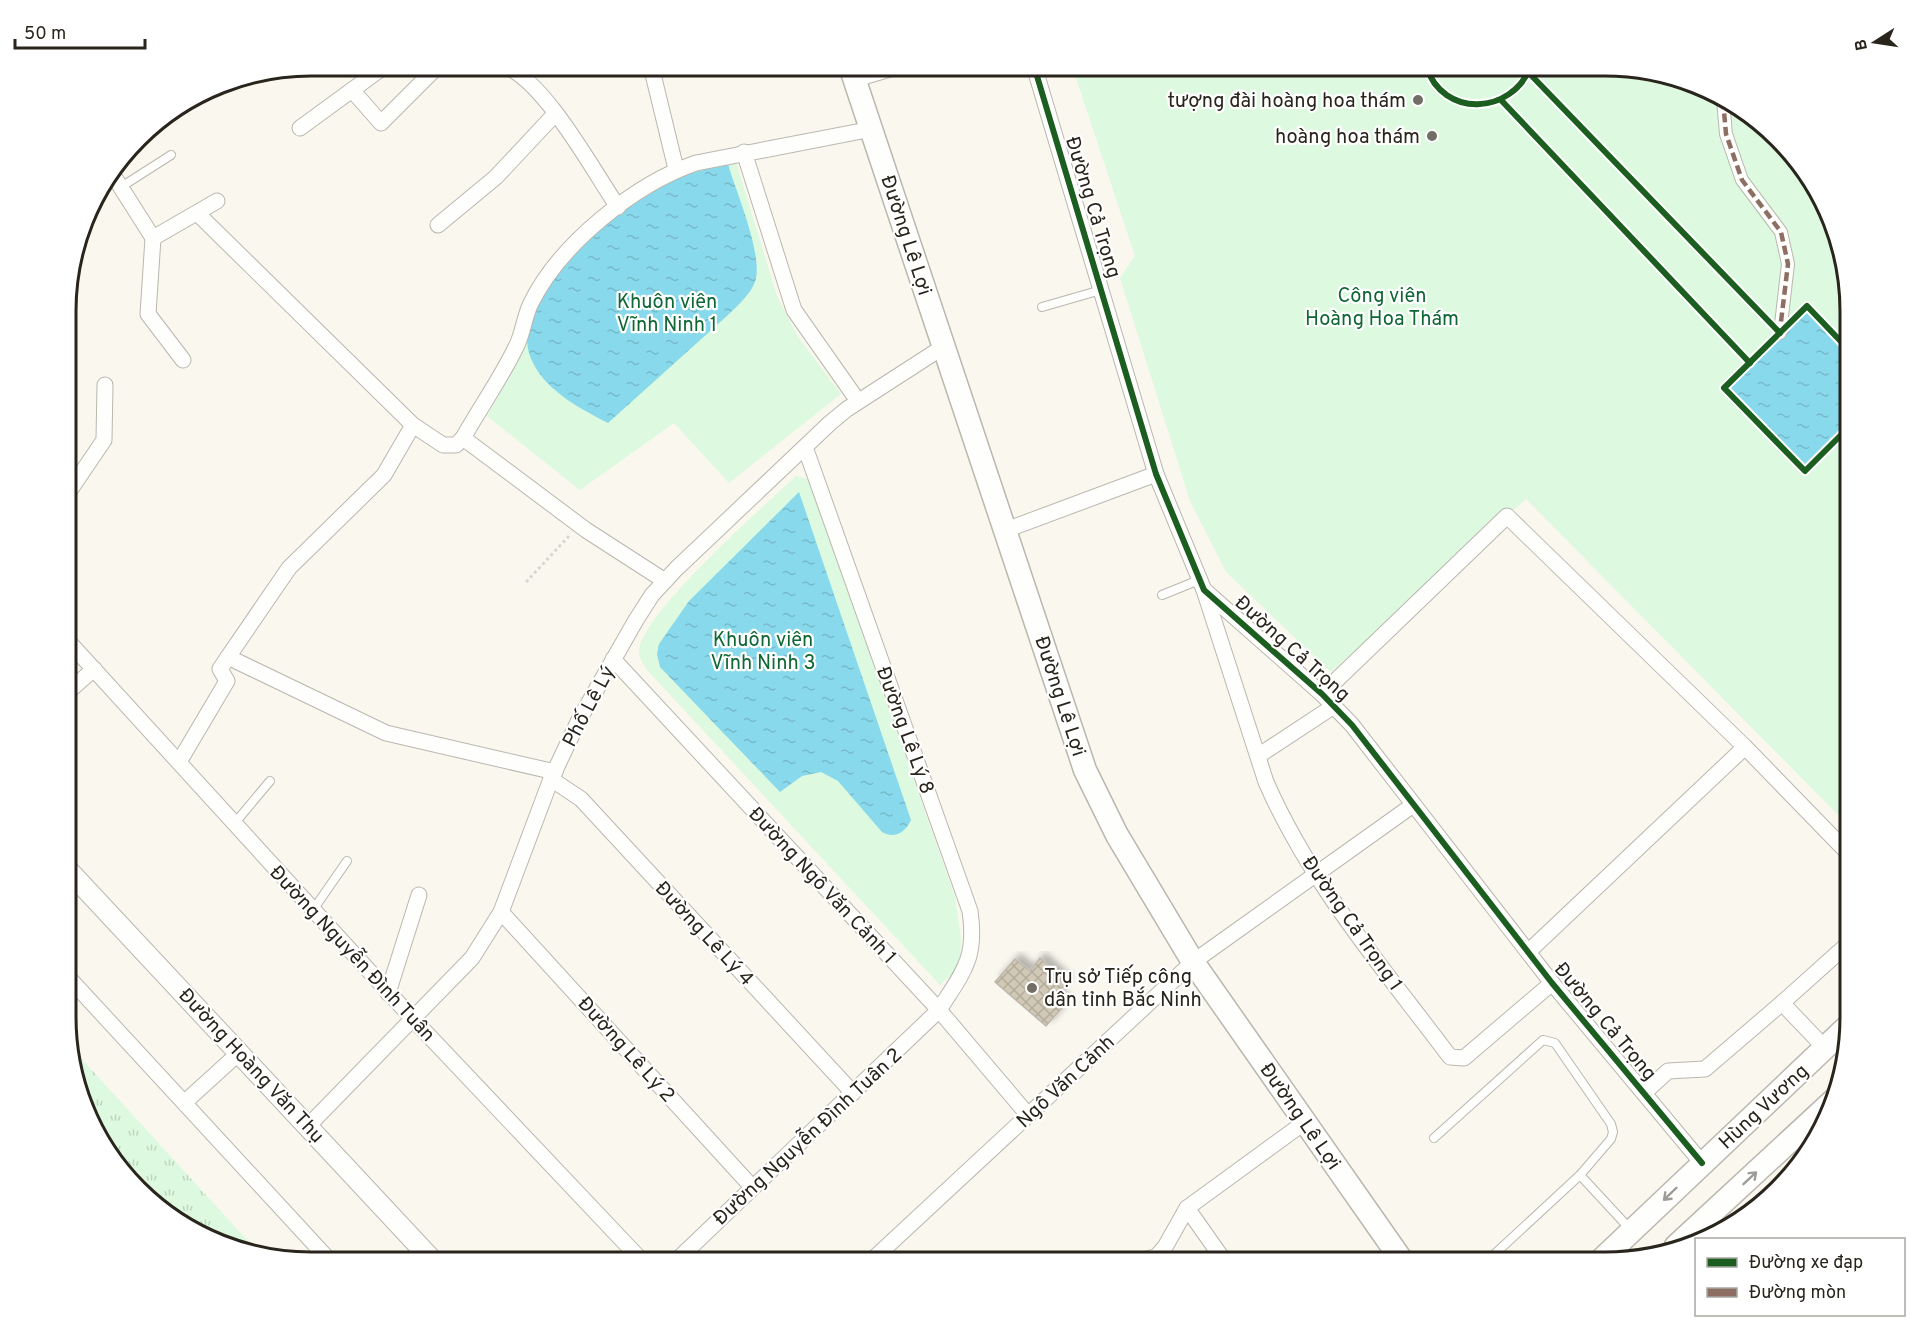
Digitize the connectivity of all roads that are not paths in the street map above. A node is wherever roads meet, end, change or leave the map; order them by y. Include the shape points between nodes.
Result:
1 (371, 76) edge
2 (428, 76) edge
3 (520, 76) edge
4 (653, 76) edge
5 (854, 76) edge
6 (1037, 76) edge
7 (352, 90) junction
8 (1724, 108) edge
9 (555, 114) junction
10 (300, 128) dead end
11 (872, 129) junction
12 (744, 152) junction
13 (171, 154) dead end
14 (676, 170) junction
15 (119, 176) edge
16 (116, 180) edge
17 (217, 201) dead end
18 (618, 207) junction
19 (197, 213) junction
20 (438, 225) dead end
21 (153, 237) junction
22 (1101, 290) junction
23 (1042, 307) dead end
24 (1780, 333) dead end
25 (943, 346) junction
26 (183, 360) dead end
27 (105, 386) dead end
28 (858, 401) junction
29 (413, 425) junction
30 (463, 438) junction
31 (805, 447) junction
32 (1156, 474) junction
33 (76, 481) edge
34 (1005, 530) junction
35 (665, 581) junction
36 (1201, 585) junction
37 (1162, 595) dead end
38 (76, 650) edge
39 (228, 657) junction
40 (613, 659) junction
41 (94, 669) junction
42 (76, 685) edge
43 (1322, 694) junction
44 (1334, 706) junction
45 (1745, 747) junction
46 (1258, 756) junction
47 (179, 762) junction
48 (553, 776) junction
49 (270, 781) dead end
50 (1413, 805) junction
51 (234, 824) junction
52 (1840, 844) edge
53 (347, 861) dead end
54 (1315, 875) junction
55 (76, 878) edge
56 (420, 895) dead end
57 (313, 909) junction
58 (501, 912) junction
59 (1528, 952) junction
60 (1840, 952) edge
61 (1193, 962) junction
62 (1552, 983) junction
63 (76, 985) edge
64 (388, 993) junction
65 (1782, 1003) junction
66 (939, 1010) junction
67 (413, 1019) junction
68 (1840, 1034) edge
69 (1825, 1048) junction
70 (240, 1052) junction
71 (853, 1093) junction
72 (1644, 1093) junction
73 (186, 1102) junction
74 (1819, 1113) edge
75 (1028, 1115) junction
76 (1305, 1122) junction
77 (309, 1125) junction
78 (1434, 1138) dead end
79 (1702, 1163) junction
80 (1580, 1175) junction
81 (752, 1187) junction
82 (1187, 1208) junction
83 (1632, 1230) junction
84 (1685, 1238) edge
85 (322, 1252) edge
86 (420, 1252) edge
87 (634, 1252) edge
88 (685, 1252) edge
89 (881, 1252) edge
90 (1161, 1252) edge
91 (1217, 1252) edge
92 (1396, 1252) edge
93 (1497, 1252) edge
94 (1610, 1252) edge

1 - 7 street
2 - 7 street via 381,123
3 - 9 street via 531,83
4 - 14 street
5 - 11 main road, Đường Lê Lợi
6 - 22 street, Đường Cả Trọng
7 - 10 street
8 - 24 street via 1726,135 1742,180 1781,232 1788,264
9 - 18 street
9 - 20 street via 496,177
11 - 12 street
11 - 25 main road, Đường Lê Lợi
12 - 14 street
12 - 28 street via 794,310
13 - 15 lane
14 - 18 street via 645,186
16 - 21 street
17 - 19 street
18 - 30 street via 592,226 532,302 518,345
19 - 21 street
19 - 29 street
21 - 26 street via 148,314
22 - 23 lane
22 - 32 street, Đường Cả Trọng
25 - 28 street, Phố Lê Lý
25 - 34 main road, Đường Lê Lợi
27 - 33 street via 104,440
28 - 31 street, Phố Lê Lý
29 - 30 street via 443,445 456,444
29 - 39 street via 384,475 289,568
30 - 35 street via 580,525
31 - 35 street, Phố Lê Lý
31 - 66 street, Đường Lê Lý 8 via 970,911 974,937 969,961
32 - 34 street
32 - 36 street, Đường Cả Trọng
34 - 61 main road, Đường Lê Lợi via 1094,791
35 - 40 street, Phố Lê Lý
36 - 37 lane
36 - 43 street, Đường Cả Trọng
36 - 46 street, Đường Cả Trọng 1
38 - 41 street, Đường Nguyễn Đình Tuân
39 - 47 street via 220,669 227,681
39 - 48 street via 386,734
40 - 48 street, Phố Lê Lý
40 - 66 street, Đường Ngô Văn Cảnh 1
41 - 42 street
41 - 47 street, Đường Nguyễn Đình Tuân
43 - 44 street, Đường Cả Trọng
43 - 45 street via 1508,516
44 - 46 street
44 - 50 street, Đường Cả Trọng
45 - 52 street
45 - 59 street
46 - 54 street, Đường Cả Trọng 1 via 1277,808
47 - 51 street, Đường Nguyễn Đình Tuân
48 - 58 street, Phố Lê Lý
48 - 71 street, Đường Lê Lý 4 via 581,799
49 - 51 lane
50 - 54 street, Ngô Văn Cảnh
50 - 59 street, Đường Cả Trọng
51 - 57 street, Đường Nguyễn Đình Tuân
53 - 57 lane
54 - 61 street, Ngô Văn Cảnh
54 - 62 street, Đường Cả Trọng 1 via 1450,1057 1464,1058
55 - 70 street, Đường Hoàng Văn Thụ
56 - 64 street
57 - 64 street, Đường Nguyễn Đình Tuân
58 - 67 street, Phố Lê Lý via 472,958
58 - 81 street, Đường Lê Lý 2
59 - 62 street, Đường Cả Trọng
60 - 65 street
61 - 75 street, Ngô Văn Cảnh
61 - 76 main road, Đường Lê Lợi
62 - 72 street, Đường Cả Trọng
63 - 73 street
64 - 67 street, Đường Nguyễn Đình Tuân
65 - 69 street
65 - 72 street via 1705,1069 1668,1071
66 - 71 street, Đường Nguyễn Đình Tuân 2
66 - 75 street, Đường Ngô Văn Cảnh 1
67 - 77 street, Phố Lê Lý
67 - 87 street, Đường Nguyễn Đình Tuân
68 - 69 main road, Hùng Vương
69 - 79 main road, Hùng Vương
70 - 73 street
70 - 77 street, Đường Hoàng Văn Thụ
71 - 81 street, Đường Nguyễn Đình Tuân 2
72 - 79 street, Đường Cả Trọng
73 - 85 street
84 -> 74 main road
75 - 89 street, Ngô Văn Cảnh
76 - 82 street
76 - 92 main road, Đường Lê Lợi
77 - 86 street, Đường Hoàng Văn Thụ
78 - 80 lane via 1537,1044 1550,1040 1613,1132
79 -> 83 main road, Hùng Vương
80 - 83 lane
80 - 93 lane
81 - 88 street, Đường Nguyễn Đình Tuân 2
82 - 90 street
82 - 91 street
83 - 94 main road, Hùng Vương

